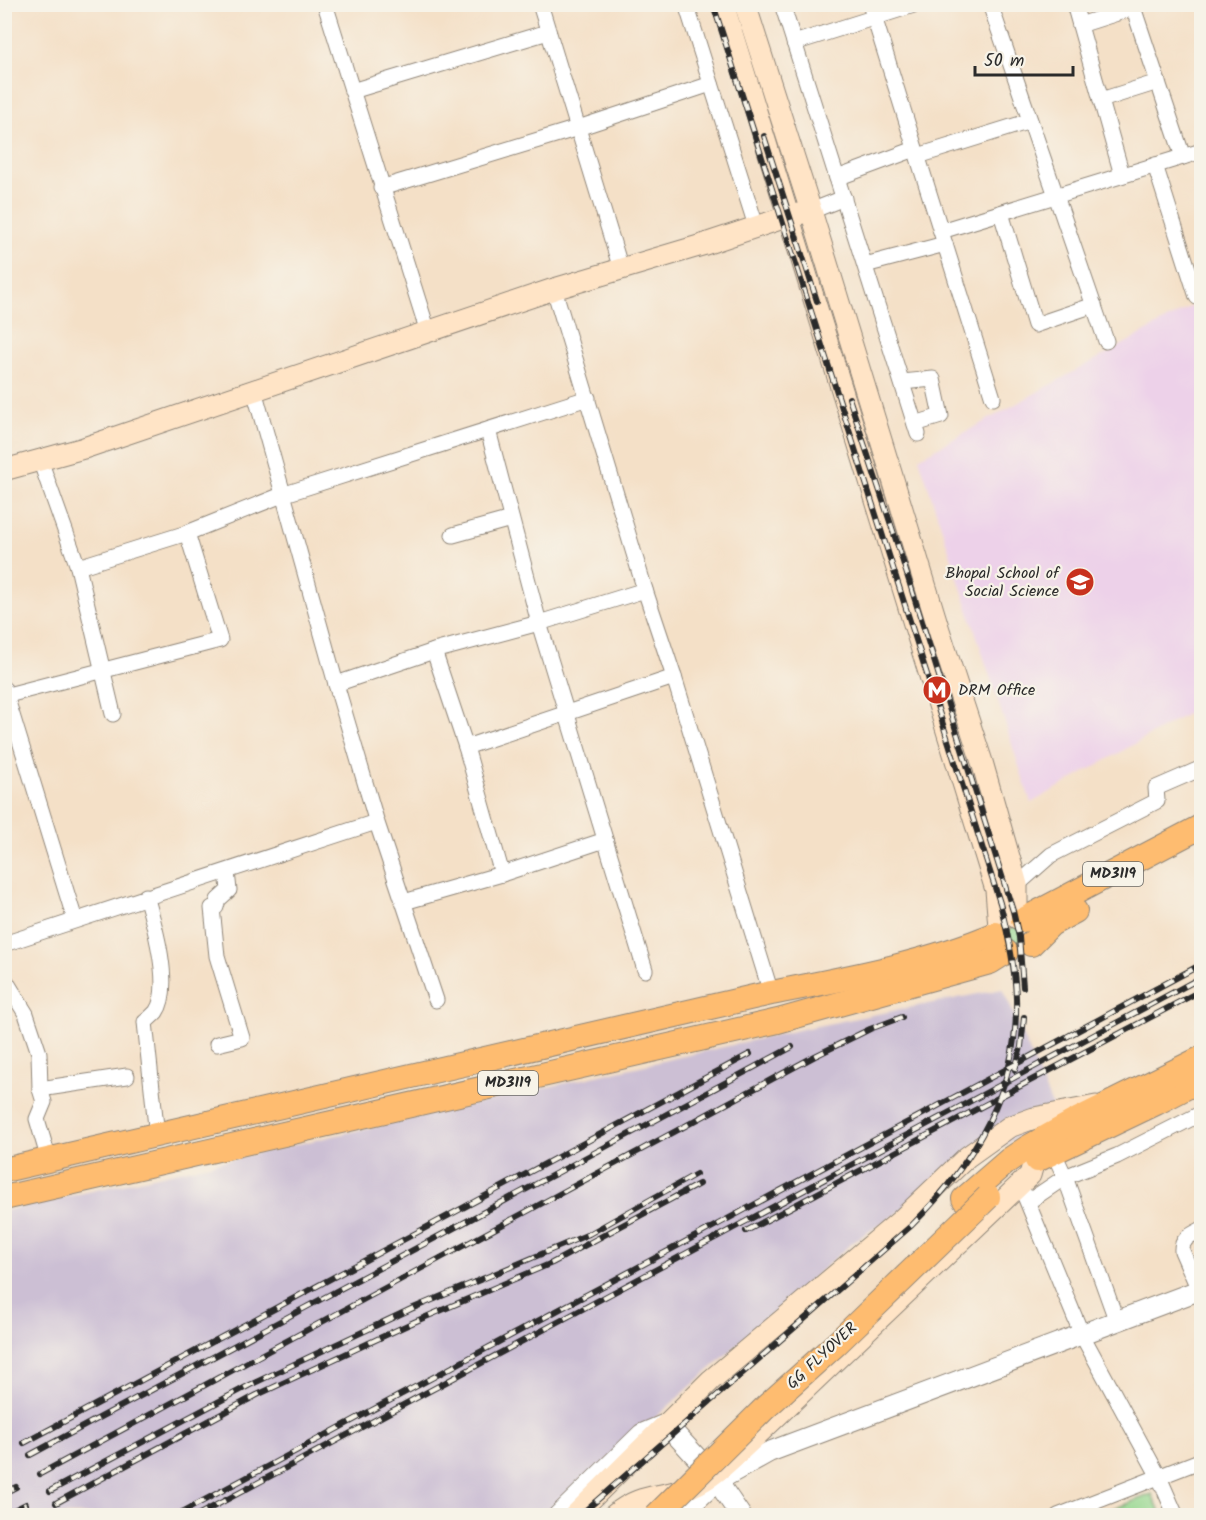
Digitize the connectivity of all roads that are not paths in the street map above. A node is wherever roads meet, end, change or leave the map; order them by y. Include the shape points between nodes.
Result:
1 (325, 4) edge
2 (540, 4) edge
3 (686, 4) edge
4 (723, 4) edge
5 (745, 4) edge
6 (782, 4) edge
7 (916, 4) edge
8 (990, 4) edge
9 (1074, 4) edge
10 (1132, 6) edge
11 (872, 11) edge
12 (1080, 25) junction
13 (548, 32) junction
14 (794, 43) junction
15 (1158, 82) junction
16 (711, 84) junction
17 (352, 91) junction
18 (1101, 100) junction
19 (1030, 121) junction
20 (578, 128) junction
21 (1202, 151) edge
22 (916, 153) junction
23 (1183, 157) junction
24 (1155, 165) junction
25 (1122, 175) junction
26 (837, 178) junction
27 (381, 188) junction
28 (1056, 196) junction
29 (844, 198) junction
30 (811, 211) junction
31 (1001, 213) junction
32 (789, 216) junction
33 (756, 226) junction
34 (943, 238) junction
35 (865, 266) junction
36 (621, 269) junction
37 (554, 289) junction
38 (1197, 297) dead end
39 (1094, 305) junction
40 (428, 332) junction
41 (1106, 341) dead end
42 (902, 382) junction
43 (254, 390) junction
44 (588, 398) junction
45 (993, 398) dead end
46 (488, 430) junction
47 (40, 460) junction
48 (4, 470) edge
49 (282, 495) junction
50 (511, 519) junction
51 (187, 533) junction
52 (453, 535) dead end
53 (78, 567) junction
54 (645, 590) junction
55 (539, 623) junction
56 (434, 651) junction
57 (102, 669) junction
58 (333, 674) junction
59 (674, 677) junction
60 (5, 693) edge
61 (566, 713) junction
62 (113, 714) dead end
63 (466, 747) junction
64 (1202, 768) edge
65 (376, 822) junction
66 (1202, 826) edge
67 (605, 840) junction
68 (1202, 844) edge
69 (227, 872) junction
70 (502, 874) junction
71 (1017, 885) junction
72 (146, 896) junction
73 (404, 902) junction
74 (75, 920) junction
75 (1008, 930) junction
76 (4, 944) edge
77 (645, 970) dead end
78 (4, 978) edge
79 (771, 993) junction
80 (436, 1000) dead end
81 (217, 1044) dead end
82 (1202, 1058) edge
83 (483, 1060) junction
84 (127, 1076) dead end
85 (1202, 1079) edge
86 (488, 1087) junction
87 (40, 1089) junction
88 (1111, 1103) junction
89 (1202, 1113) edge
90 (157, 1136) junction
91 (1043, 1156) junction
92 (49, 1160) junction
93 (4, 1170) edge
94 (1065, 1177) junction
95 (1024, 1193) junction
96 (4, 1198) edge
97 (1202, 1229) edge
98 (1200, 1290) edge
99 (1117, 1322) junction
100 (1082, 1335) junction
101 (666, 1424) junction
102 (1202, 1460) edge
103 (1159, 1477) junction
104 (715, 1478) junction
105 (558, 1515) edge
106 (574, 1515) edge
107 (613, 1515) edge
108 (636, 1515) edge
109 (656, 1515) edge
110 (679, 1515) edge
111 (741, 1515) edge
112 (1058, 1515) edge
113 (1176, 1515) edge

1 - 17 street
2 - 13 street
3 - 16 street
4 - 32 main road
5 - 30 main road
6 - 14 street
7 - 11 street
8 - 19 street
9 - 12 street
10 - 12 street
10 - 15 street
11 - 14 street
11 - 22 street
12 - 18 street
13 - 17 street
13 - 20 street
14 - 26 street
15 - 18 street
15 - 23 street
16 - 20 street
16 - 33 street
17 - 27 street
18 - 25 street
19 - 22 street
19 - 28 street
20 - 27 street
20 - 36 street
21 - 23 street
22 - 26 street
22 - 34 street
23 - 24 street
24 - 25 street
24 - 38 street
25 - 28 street
26 - 29 street
27 - 40 street
28 - 31 street
28 - 39 street
29 - 30 street
29 - 35 street
30 - 32 main road
30 - 71 main road
31 - 34 street
31 - 39 street via 1035,325
32 - 33 main road
32 - 75 main road
33 - 36 main road
34 - 35 street
34 - 45 street
35 - 42 street
36 - 37 main road
37 - 40 main road
37 - 44 street
39 - 41 street
40 - 43 main road
42 - 42 street via 917,429 941,416 933,379
43 - 47 main road
43 - 49 street
44 - 46 street
44 - 54 street
46 - 49 street
46 - 50 street
47 - 48 main road
47 - 53 street
49 - 51 street
49 - 58 street
50 - 52 street
50 - 55 street
51 - 53 street
51 - 57 street via 220,640
53 - 57 street
54 - 55 street
54 - 59 street
55 - 56 street
55 - 61 street
56 - 58 street
56 - 63 street
57 - 60 street
57 - 62 street
58 - 65 street
59 - 61 street
59 - 79 street
60 - 74 street
61 - 63 street
61 - 67 street
63 - 70 street
64 - 71 street via 1156,788 1157,801 1052,855
65 - 69 street
65 - 73 street
66 - 75 main road, MD3119
67 - 70 street
67 - 77 street
68 - 75 main road, MD3119 via 1051,924 1023,952 1011,954
69 - 72 street
69 - 81 street via 229,890 212,908 217,956 242,1038
70 - 73 street
71 - 75 main road
72 - 74 street
72 - 90 street via 159,940 163,986 157,1011 145,1022
73 - 80 street
74 - 76 street
75 - 79 main road, MD3119 via 862,975
75 - 86 main road, MD3119 via 990,962 778,1021
78 - 87 street via 26,1014 36,1043
79 - 83 main road, MD3119
82 - 88 main road, GG FLYOVER
83 - 86 main road
83 - 90 main road, MD3119
84 - 87 street
85 - 91 main road, GG FLYOVER
86 - 96 main road, MD3119
87 - 92 street via 44,1102 37,1119
88 - 101 main road via 1034,1118 1009,1127 967,1157 900,1221 711,1380
88 - 108 main road, GG FLYOVER via 1009,1160 964,1199
89 - 94 street
90 - 92 main road, MD3119
91 - 94 street
91 - 95 main road
91 - 109 main road, GG FLYOVER, bridge via 988,1197
92 - 93 main road, MD3119
94 - 95 street
94 - 99 street
95 - 100 street
95 - 104 main road
97 - 98 street via 1181,1245
98 - 99 street
99 - 100 street
100 - 103 street
100 - 104 street via 769,1452
101 - 104 street
101 - 105 street via 642,1434
101 - 106 main road
102 - 103 street
103 - 112 street
103 - 113 street
104 - 107 main road via 639,1499
104 - 110 street
104 - 111 street

